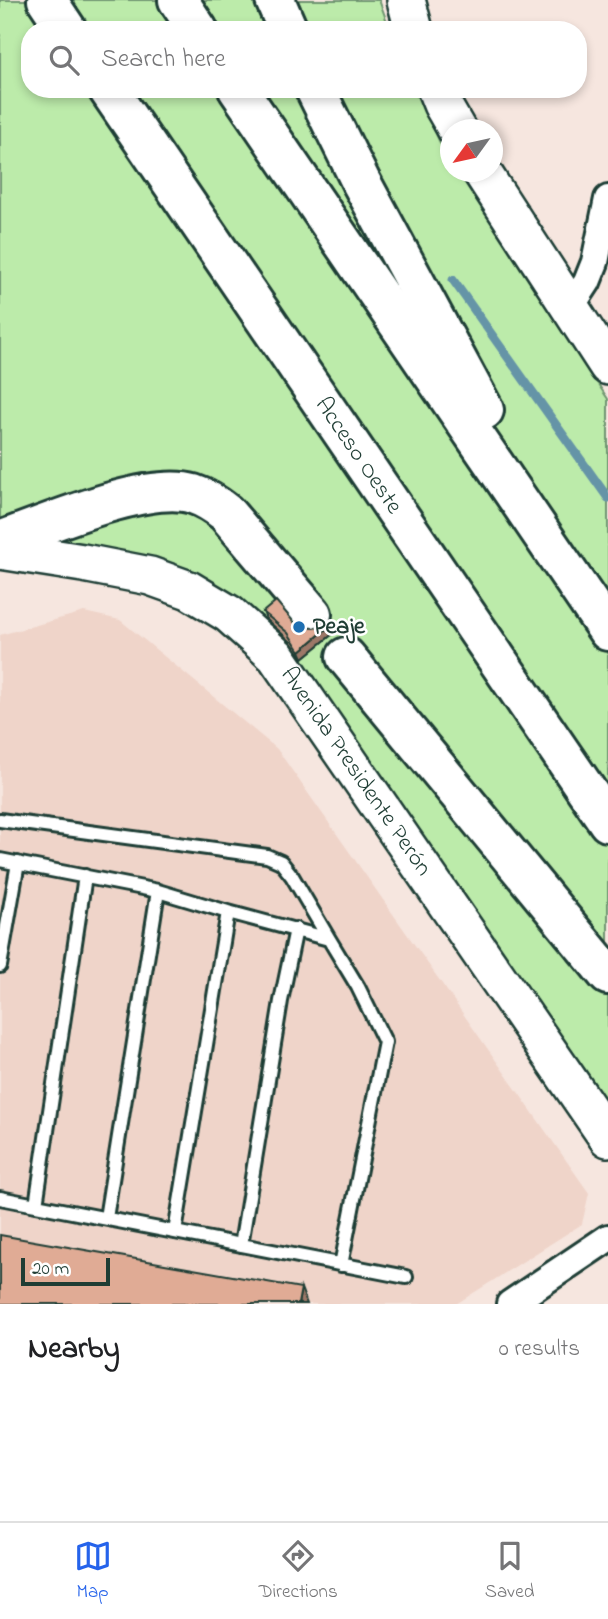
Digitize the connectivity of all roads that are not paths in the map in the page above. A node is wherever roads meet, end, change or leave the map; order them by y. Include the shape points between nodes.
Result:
1 (47, 0) edge
2 (178, 0) edge
3 (275, 0) edge
4 (406, 0) edge
5 (61, 21) edge
6 (192, 21) edge
7 (284, 21) edge
8 (412, 21) edge
9 (114, 98) edge
10 (245, 98) edge
11 (319, 98) edge
12 (440, 98) edge
13 (451, 119) edge
14 (488, 182) edge
15 (608, 199) edge
16 (570, 308) junction
17 (608, 366) edge
18 (0, 550) edge
19 (312, 614) dead end
20 (602, 623) edge
21 (346, 657) dead end
22 (0, 820) edge
23 (608, 822) edge
24 (0, 860) edge
25 (18, 863) junction
26 (85, 876) junction
27 (158, 891) junction
28 (228, 912) junction
29 (296, 929) junction
30 (328, 939) junction
31 (0, 966) edge
32 (608, 975) edge
33 (608, 1138) edge
34 (0, 1198) edge
35 (36, 1205) junction
36 (106, 1218) junction
37 (175, 1232) junction
38 (608, 1238) edge
39 (241, 1245) junction
40 (341, 1265) junction
41 (406, 1277) dead end
42 (510, 1304) edge

1 - 5 highway
2 - 6 highway
3 - 7 highway
4 - 8 street
9 - 23 highway, Acceso Oeste
10 - 20 highway
11 - 20 highway via 435,321
12 - 13 street
14 - 16 street
15 - 16 street via 595,262
16 - 17 street
18 - 19 highway via 68,516 129,497 151,492 192,494 226,513
18 - 33 street, Avenida Presidente Perón via 150,576 189,590 229,614 276,656
21 - 32 highway
22 - 30 lane via 267,856 281,862 292,876
24 - 25 lane
25 - 26 lane
25 - 31 lane
26 - 27 lane
26 - 35 lane
27 - 28 lane
27 - 36 lane
28 - 29 lane
28 - 37 lane
29 - 30 lane
29 - 39 lane
30 - 40 lane via 385,1042
34 - 35 lane
35 - 36 lane
36 - 37 lane
37 - 39 lane
38 - 42 street
39 - 40 lane
40 - 41 lane

